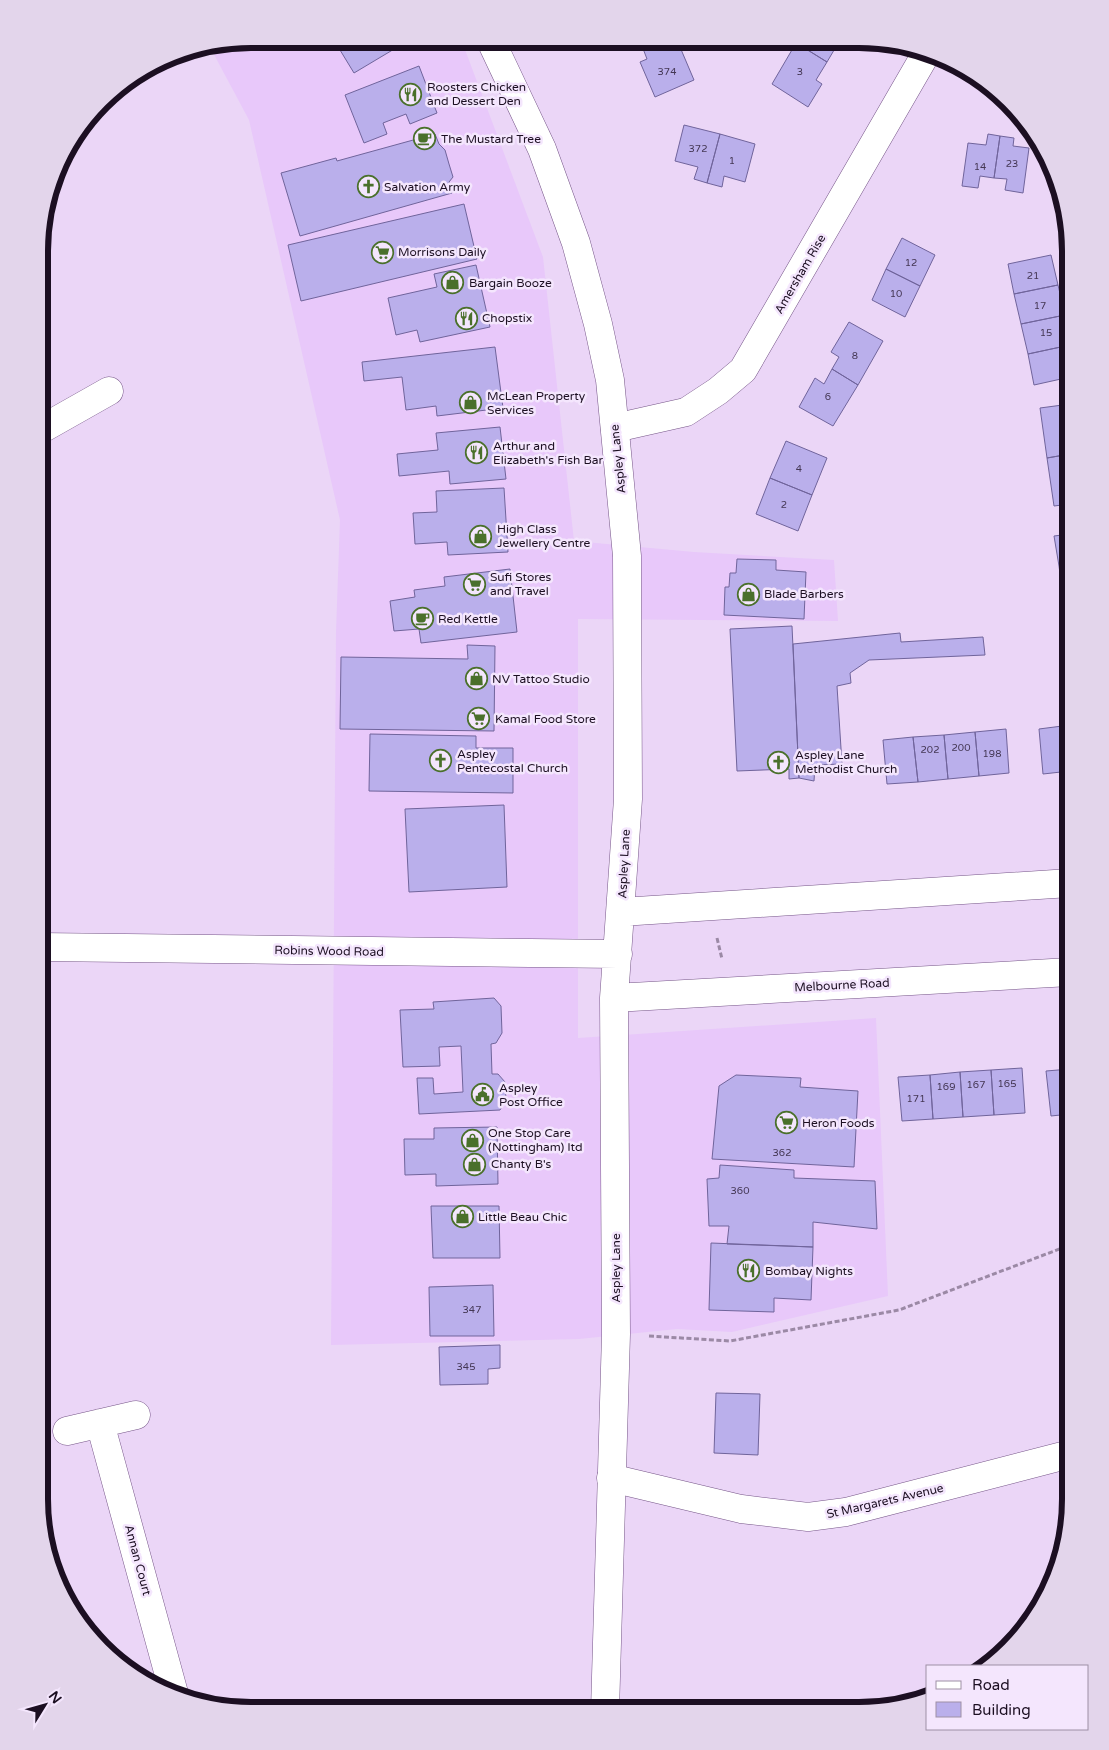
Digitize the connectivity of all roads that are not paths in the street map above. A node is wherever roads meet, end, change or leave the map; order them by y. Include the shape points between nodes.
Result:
1 (494, 48) edge
2 (924, 58) edge
3 (109, 391) dead end
4 (48, 425) edge
5 (615, 428) junction
6 (1062, 884) edge
7 (621, 912) junction
8 (48, 947) edge
9 (618, 954) junction
10 (1062, 972) edge
11 (614, 998) junction
12 (136, 1415) dead end
13 (100, 1423) junction
14 (67, 1431) dead end
15 (1062, 1456) edge
16 (611, 1478) junction
17 (172, 1687) edge
18 (605, 1702) edge

1 - 5 street, Aspley Lane via 542,149 576,243 610,380
2 - 5 street, Amersham Rise via 743,370 686,412
3 - 4 street
5 - 7 street, Aspley Lane via 627,576 628,798
6 - 7 street
7 - 9 street, Aspley Lane
8 - 9 street, Robins Wood Road
9 - 11 street, Aspley Lane
10 - 11 street, Melbourne Road
11 - 16 street, Aspley Lane via 616,1334
12 - 13 street
13 - 14 street
13 - 17 street, Annan Court
15 - 16 street, St Margarets Avenue via 846,1512 808,1517 741,1509
16 - 18 street, Aspley Lane

